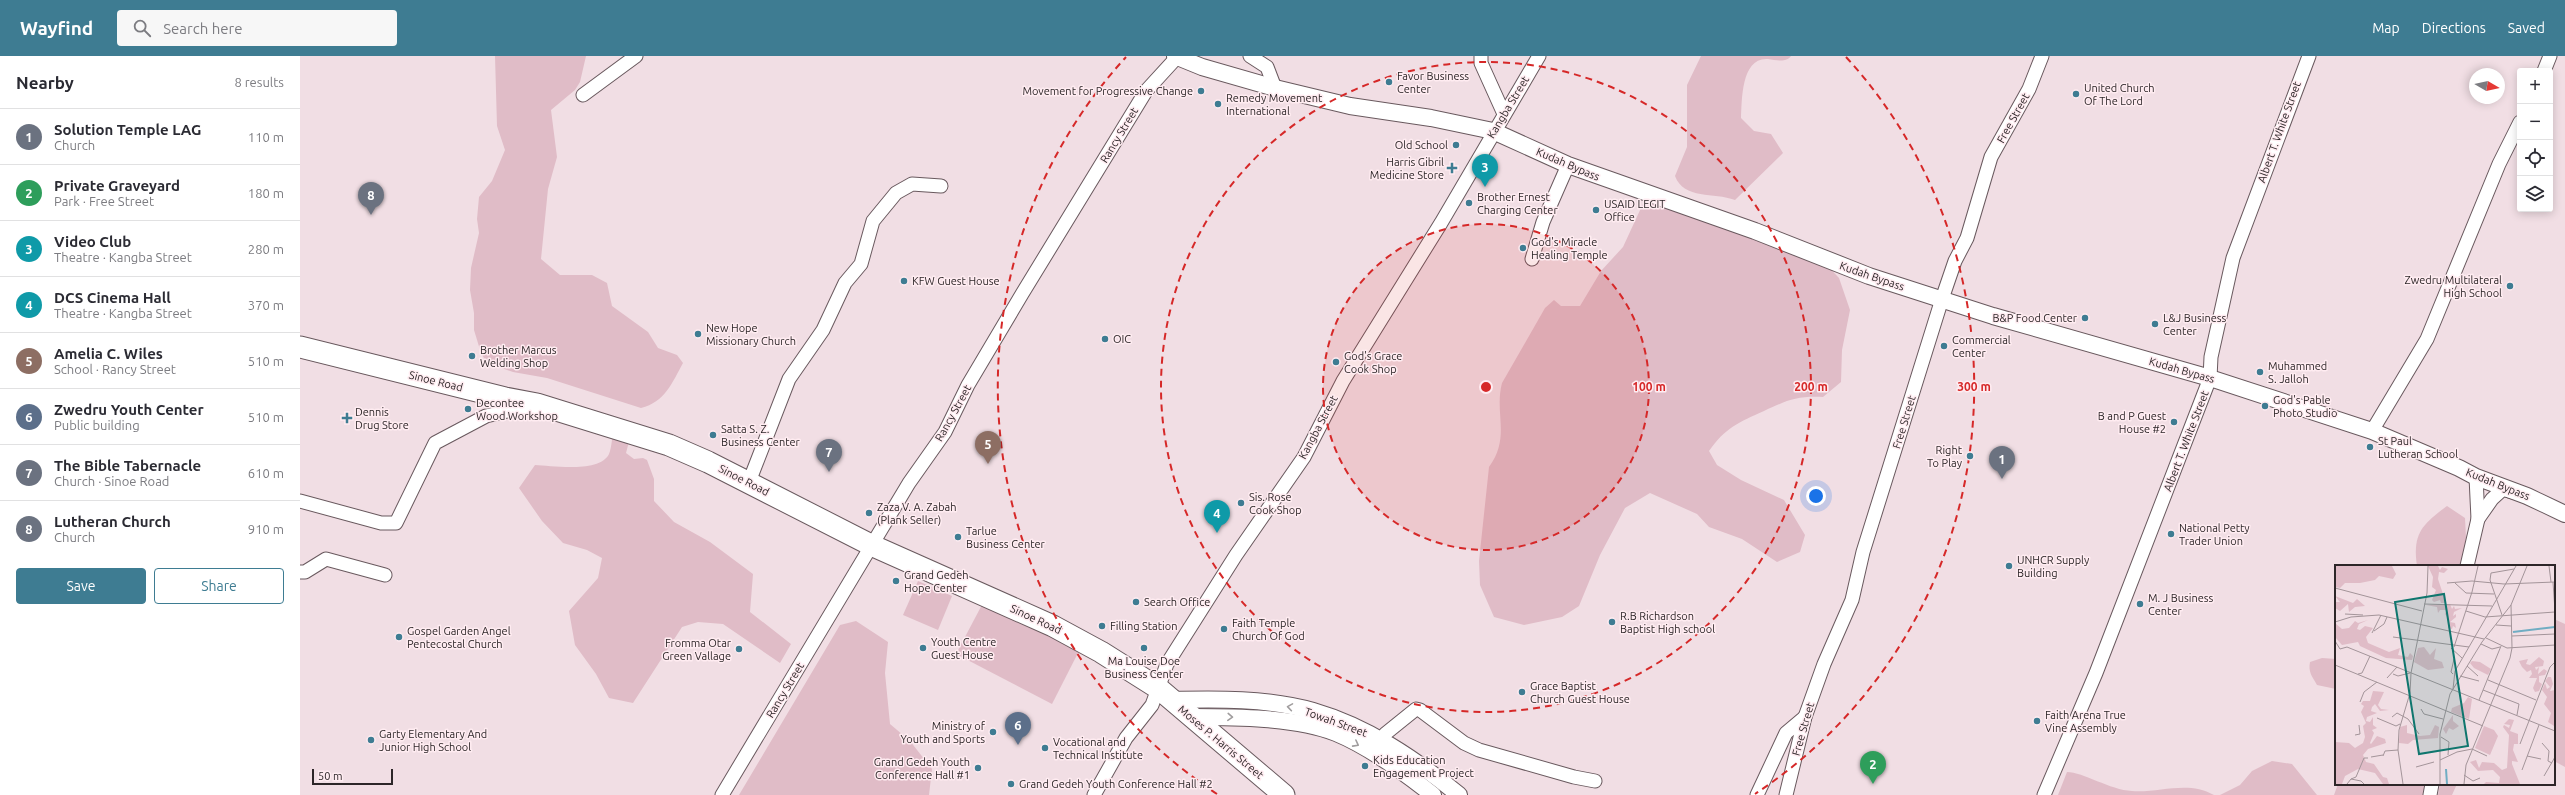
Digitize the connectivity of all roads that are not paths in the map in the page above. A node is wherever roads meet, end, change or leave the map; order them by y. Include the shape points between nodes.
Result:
1 (636, 56) edge
2 (1177, 56) edge
3 (1250, 56) edge
4 (1481, 56) edge
5 (1539, 56) edge
6 (2042, 56) edge
7 (2309, 56) edge
8 (2550, 56) edge
9 (2545, 68) edge
10 (1275, 88) junction
11 (583, 94) dead end
12 (1504, 114) junction
13 (2517, 128) edge
14 (1493, 131) junction
15 (1568, 165) junction
16 (941, 186) dead end
17 (1532, 259) dead end
18 (1942, 299) junction
19 (300, 347) edge
20 (2210, 378) junction
21 (537, 404) junction
22 (2372, 431) junction
23 (2476, 477) junction
24 (749, 482) junction
25 (2527, 496) junction
26 (300, 500) edge
27 (2565, 514) edge
28 (2478, 519) junction
29 (871, 545) junction
30 (2467, 565) edge
31 (300, 572) edge
32 (385, 574) dead end
33 (1164, 694) junction
34 (1191, 717) junction
35 (1805, 717) junction
36 (1385, 734) dead end
37 (1595, 781) dead end
38 (2432, 785) edge
39 (722, 795) edge
40 (1094, 795) edge
41 (1284, 795) edge
42 (1433, 795) edge
43 (1459, 795) edge
44 (1757, 795) edge
45 (1786, 795) edge
46 (2044, 795) edge
47 (2430, 795) edge

1 - 11 street
2 - 10 street, Kudah Bypass via 1202,67
2 - 29 street, Rancy Street via 1146,91 968,385 945,432 909,482
3 - 10 street via 1267,67
4 - 12 street
5 - 12 street, Kangba Street
6 - 18 street, Free Street via 2029,89 1992,157 1967,238 1955,261
7 - 20 street, Albert T. White Street via 2233,258 2211,357
8 - 9 street
10 - 14 street, Kudah Bypass via 1350,106
12 - 14 street, Kangba Street
13 - 22 street via 2499,164 2427,339
14 - 15 street, Kudah Bypass
14 - 33 street, Kangba Street via 1441,222 1343,380 1304,457 1236,555 1167,664
15 - 17 street via 1543,222
15 - 18 street, Kudah Bypass via 1755,231 1869,276
16 - 24 street via 912,184 896,193 873,221 861,264 845,283 823,330 789,380
18 - 20 street, Kudah Bypass via 1992,316
18 - 35 street, Free Street via 1863,552 1852,600 1824,664
19 - 21 highway, Sinoe Road
20 - 22 street, Kudah Bypass
20 - 46 street, Albert T. White Street via 2096,673
21 - 24 highway, Sinoe Road via 669,445
21 - 26 street via 486,416 435,443 396,523 381,523
22 - 23 street, Kudah Bypass
23 - 25 street, Kudah Bypass
23 - 28 street
24 - 29 highway, Sinoe Road
25 - 27 street, Kudah Bypass
25 - 28 street via 2503,489 2492,499
28 - 30 street
29 - 33 highway, Sinoe Road via 1053,626 1101,652
29 - 39 street, Rancy Street
31 - 32 street via 305,572 326,559
33 - 34 highway, Moses P. Harris Street
33 - 40 street, Kangba Street via 1126,738
43 -> 33 street, Towah Street via 1395,747 1366,731 1312,711
34 - 41 highway, Moses P. Harris Street
34 -> 42 street, Towah Street via 1260,719 1335,733 1386,762
35 - 44 street via 1786,733
35 - 45 street, Free Street
36 - 37 street via 1416,709 1464,743 1479,750
38 - 47 street

